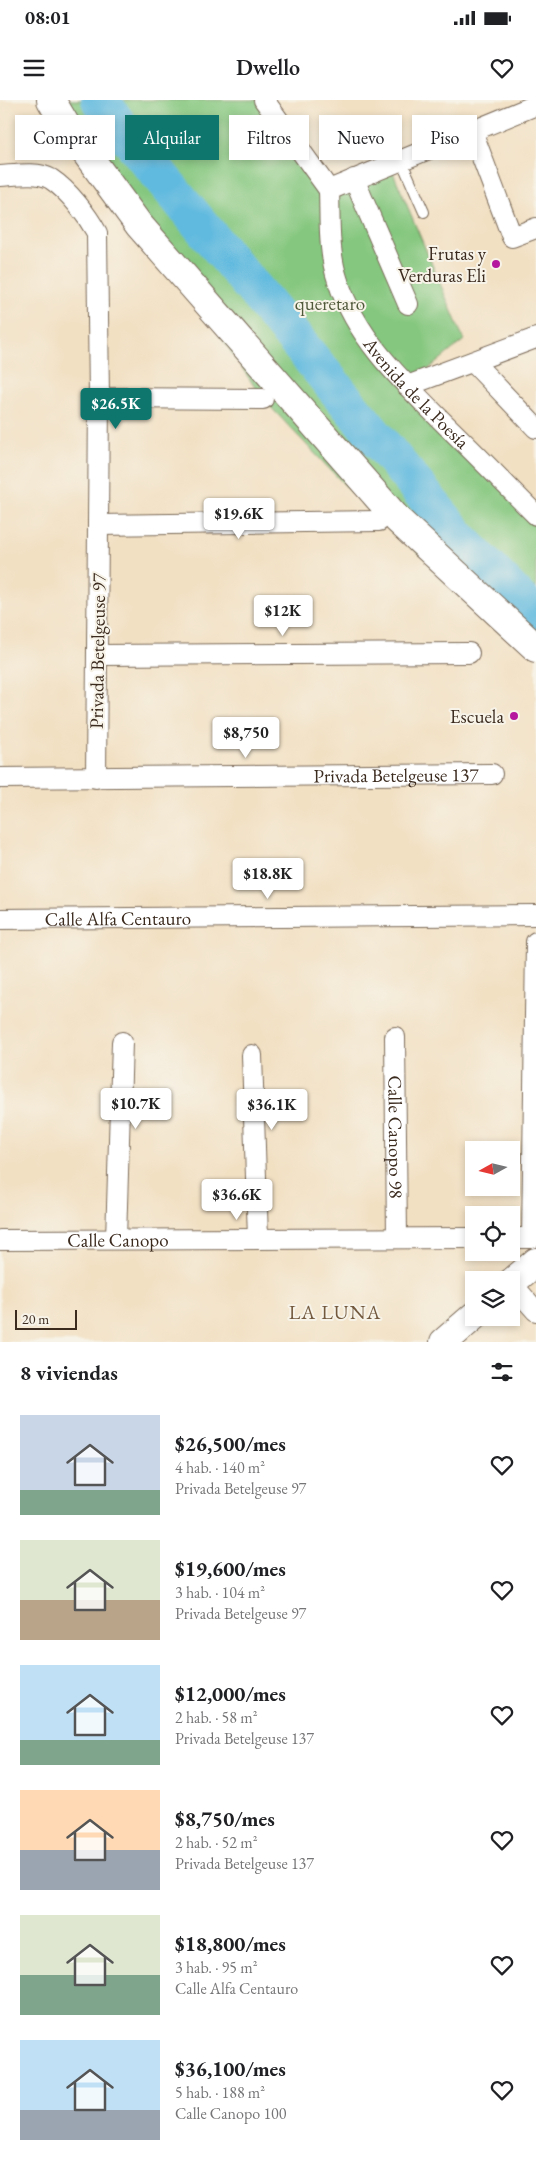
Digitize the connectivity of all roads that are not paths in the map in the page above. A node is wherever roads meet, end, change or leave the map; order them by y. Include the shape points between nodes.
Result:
1 (51, 100) edge
2 (264, 100) edge
3 (526, 105) edge
4 (477, 129) edge
5 (477, 144) edge
6 (401, 160) joint
7 (0, 176) edge
8 (354, 179) junction
9 (328, 190) junction
10 (424, 212) dead end
11 (536, 228) edge
12 (408, 304) dead end
13 (536, 338) edge
14 (473, 362) junction
15 (407, 386) junction
16 (99, 398) junction
17 (263, 399) dead end
18 (536, 428) edge
19 (536, 515) edge
20 (379, 521) dead end
21 (98, 525) junction
22 (536, 648) edge
23 (469, 653) dead end
24 (97, 656) junction
25 (492, 774) dead end
26 (0, 778) edge
27 (96, 778) junction
28 (536, 916) edge
29 (0, 919) edge
30 (536, 942) edge
31 (395, 1037) dead end
32 (122, 1042) dead end
33 (252, 1055) dead end
34 (397, 1238) junction
35 (465, 1238) edge
36 (116, 1239) junction
37 (258, 1239) junction
38 (0, 1240) edge
39 (520, 1242) edge
40 (535, 1248) edge
41 (519, 1271) edge
42 (520, 1293) edge
43 (536, 1310) edge
44 (465, 1324) edge
45 (444, 1342) edge

1 - 22 main road via 139,225 398,520
2 - 9 street
3 - 4 street
5 - 11 street via 512,237
6 - 8 street
6 - 10 lane
7 - 16 street, Privada Betelgeuse 97 via 30,174 50,179 83,210 98,233
8 - 9 street
8 - 12 street
9 - 15 street, Avenida de la Poesía via 331,245 337,279 349,310 369,342
13 - 14 street
14 - 15 street
14 - 18 street
15 - 19 street, Avenida de la Poesía
16 - 17 street
16 - 21 street, Privada Betelgeuse 97
20 - 21 street
21 - 24 street, Privada Betelgeuse 97
23 - 24 street
24 - 27 street, Privada Betelgeuse 97
25 - 27 street, Privada Betelgeuse 137
26 - 27 street, Privada Betelgeuse 137
28 - 29 street, Calle Alfa Centauro
30 - 40 street
31 - 34 street, Calle Canopo 98
32 - 36 street
33 - 37 street
34 - 35 street, Calle Canopo
34 - 37 street, Calle Canopo
36 - 37 street, Calle Canopo
36 - 38 street, Calle Canopo
39 - 40 street
40 - 41 main road
42 - 43 street
44 - 45 main road

